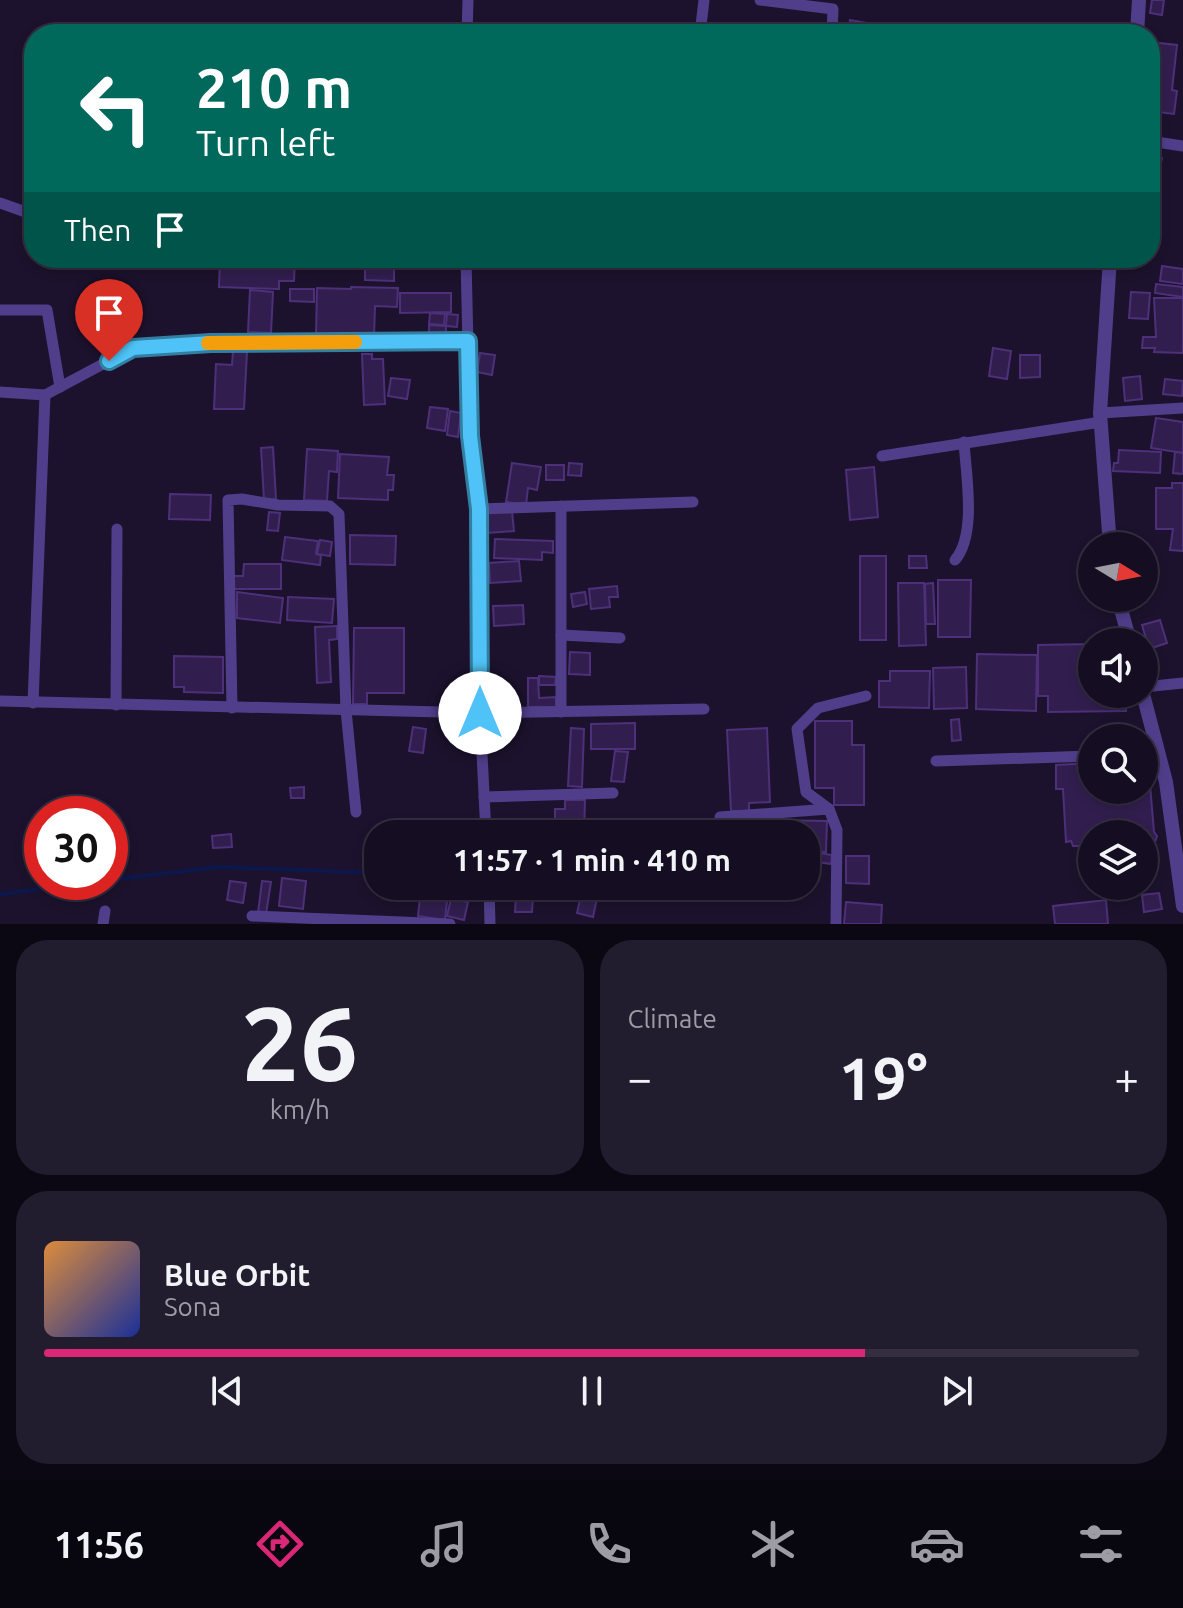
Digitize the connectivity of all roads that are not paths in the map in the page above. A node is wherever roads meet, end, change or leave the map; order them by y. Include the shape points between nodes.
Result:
1 (468, 0) edge
2 (704, 0) edge
3 (760, 0) edge
4 (1139, 0) edge
5 (467, 24) edge
6 (701, 24) edge
7 (832, 24) edge
8 (1138, 24) edge
9 (1160, 143) edge
10 (1183, 146) edge
11 (0, 203) edge
12 (24, 211) edge
13 (466, 268) edge
14 (1109, 268) edge
15 (0, 310) edge
16 (468, 341) junction
17 (60, 387) junction
18 (0, 392) edge
19 (45, 395) junction
20 (1183, 408) edge
21 (1100, 418) junction
22 (964, 442) junction
23 (882, 456) dead end
24 (693, 502) dead end
25 (561, 506) junction
26 (479, 509) junction
27 (117, 529) dead end
28 (1109, 532) edge
29 (955, 560) dead end
30 (561, 635) junction
31 (620, 638) dead end
32 (1183, 683) edge
33 (1158, 686) edge
34 (866, 696) dead end
35 (0, 701) edge
36 (33, 703) junction
37 (116, 705) junction
38 (232, 708) junction
39 (704, 709) dead end
40 (346, 710) junction
41 (561, 712) junction
42 (480, 713) junction
43 (1078, 756) edge
44 (936, 761) dead end
45 (1158, 767) edge
46 (613, 793) dead end
47 (484, 797) junction
48 (829, 809) junction
49 (356, 812) dead end
50 (720, 817) dead end
51 (485, 820) edge
52 (489, 900) edge
53 (1183, 906) edge
54 (105, 911) dead end
55 (252, 916) dead end
56 (103, 924) edge
57 (450, 924) edge
58 (490, 924) edge
59 (836, 924) edge

1 - 5 street
2 - 6 street
3 - 7 street via 833,9
4 - 8 street
9 - 10 street
11 - 12 street
13 - 16 street
14 - 21 street
15 - 17 street via 47,310
16 - 17 street via 133,348
16 - 26 street via 470,436
17 - 19 street
18 - 19 street
19 - 36 street
20 - 21 street
21 - 22 street
21 - 28 street
22 - 23 street
22 - 29 street via 968,519 966,541
24 - 25 street
25 - 26 street
25 - 30 street
26 - 42 street
27 - 37 street
30 - 31 street
30 - 41 street
32 - 33 street
34 - 48 street via 818,708 797,729 806,792
35 - 36 street
36 - 37 street
37 - 38 street
38 - 40 street
38 - 40 street via 228,500 242,499 330,506 339,514
39 - 41 street
40 - 42 street
40 - 49 street
41 - 42 street
42 - 47 street
43 - 44 street
45 - 53 street via 1166,782
46 - 47 street
47 - 51 street
48 - 50 street
48 - 59 street via 837,830
52 - 58 street
54 - 56 street
55 - 57 street

